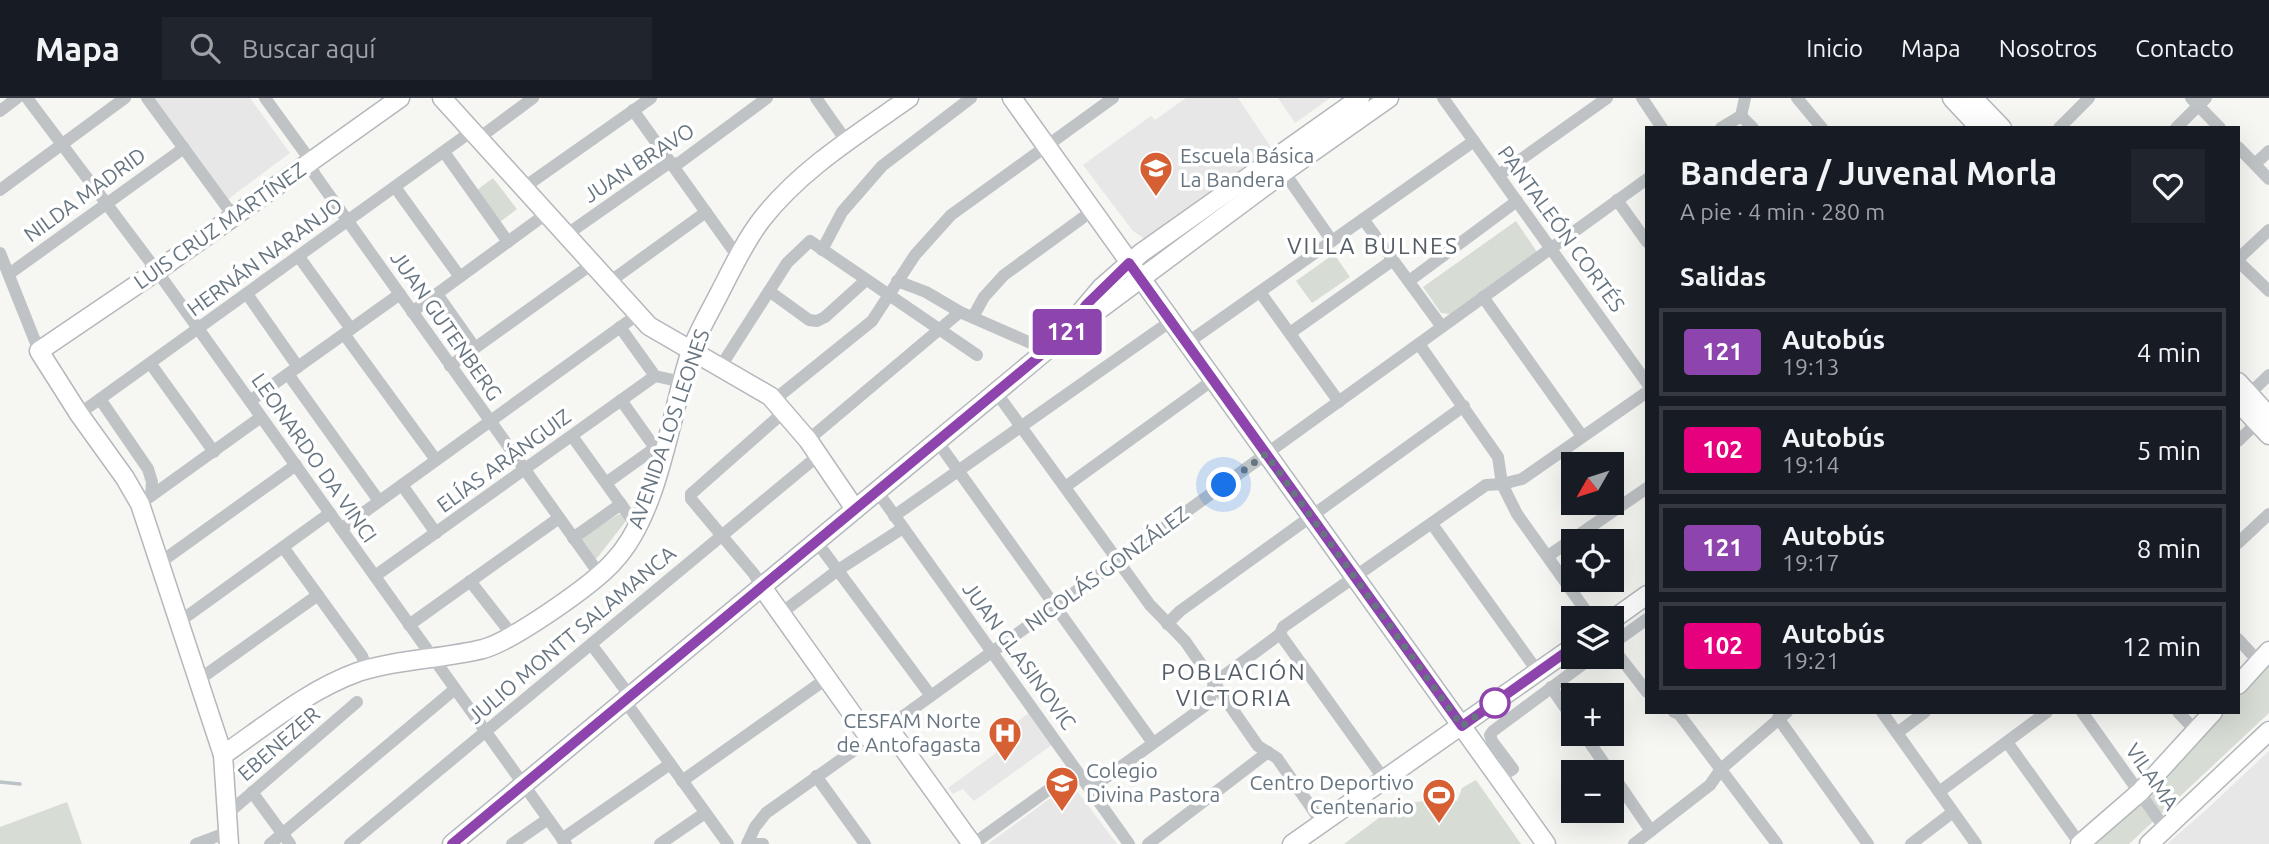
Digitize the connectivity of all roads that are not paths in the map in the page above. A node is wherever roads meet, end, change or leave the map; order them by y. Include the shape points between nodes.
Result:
1 (17, 98) edge
2 (27, 98) edge
3 (125, 98) edge
4 (147, 98) edge
5 (265, 98) edge
6 (400, 98) edge
7 (442, 98) edge
8 (533, 98) edge
9 (651, 98) edge
10 (767, 98) edge
11 (816, 98) edge
12 (971, 98) edge
13 (1113, 98) edge
14 (1360, 98) edge
15 (1389, 98) edge
16 (1443, 98) edge
17 (1607, 98) edge
18 (1642, 98) edge
19 (1745, 98) edge
20 (1797, 98) edge
21 (2089, 98) edge
22 (904, 100) edge
23 (1017, 100) edge
24 (1968, 101) edge
25 (2199, 101) edge
26 (634, 110) junction
27 (0, 111) edge
28 (1741, 116) junction
29 (1661, 126) edge
30 (1724, 126) edge
31 (1751, 126) edge
32 (1820, 126) edge
33 (1979, 126) edge
34 (1999, 126) edge
35 (2061, 126) edge
36 (2178, 126) edge
37 (2218, 126) edge
38 (475, 135) junction
39 (1474, 141) junction
40 (847, 142) junction
41 (62, 144) junction
42 (1045, 146) junction
43 (184, 148) junction
44 (2240, 149) edge
45 (2269, 151) edge
46 (444, 152) junction
47 (310, 163) junction
48 (672, 164) junction
49 (2255, 164) junction
50 (1284, 172) junction
51 (1499, 175) junction
52 (2269, 179) edge
53 (1645, 180) edge
54 (395, 187) junction
55 (523, 188) junction
56 (0, 190) edge
57 (1617, 200) junction
58 (1517, 201) junction
59 (106, 204) junction
60 (1092, 211) junction
61 (706, 212) junction
62 (546, 214) junction
63 (234, 217) junction
64 (1363, 219) junction
65 (348, 221) junction
66 (2269, 230) edge
67 (566, 235) junction
68 (1645, 239) edge
69 (1332, 241) junction
70 (508, 242) junction
71 (1550, 248) junction
72 (822, 250) junction
73 (0, 253) edge
74 (299, 257) junction
75 (738, 257) junction
76 (2240, 258) edge
77 (1393, 260) junction
78 (2240, 262) edge
79 (1129, 263) junction
80 (592, 264) junction
81 (157, 271) junction
82 (9, 274) junction
83 (460, 277) junction
84 (866, 280) junction
85 (1141, 280) junction
86 (897, 281) junction
87 (1409, 281) junction
88 (608, 283) junction
89 (769, 291) junction
90 (2269, 291) edge
91 (1260, 292) junction
92 (247, 294) junction
93 (400, 294) junction
94 (437, 294) junction
95 (889, 294) junction
96 (1483, 297) junction
97 (412, 312) junction
98 (966, 314) junction
99 (637, 315) junction
100 (1171, 321) junction
101 (621, 327) junction
102 (1442, 327) junction
103 (198, 329) junction
104 (940, 330) junction
105 (348, 332) junction
106 (1290, 333) junction
107 (1065, 335) junction
108 (1187, 343) junction
109 (1419, 344) junction
110 (475, 348) junction
111 (1047, 349) junction
112 (39, 351) junction
113 (691, 351) junction
114 (978, 355) dead end
115 (150, 363) junction
116 (450, 366) junction
117 (722, 366) junction
118 (293, 371) junction
119 (2269, 375) edge
120 (655, 376) junction
121 (1645, 378) edge
122 (1213, 380) junction
123 (682, 382) junction
124 (996, 391) junction
125 (1645, 393) edge
126 (2242, 393) edge
127 (100, 399) junction
128 (621, 400) junction
129 (250, 401) junction
130 (1339, 401) junction
131 (780, 406) junction
132 (1464, 406) junction
133 (79, 414) junction
134 (261, 418) junction
135 (490, 421) junction
136 (2265, 424) edge
137 (1021, 426) junction
138 (572, 436) junction
139 (1582, 436) junction
140 (808, 440) junction
141 (2240, 440) edge
142 (937, 441) junction
143 (660, 449) junction
144 (214, 452) junction
145 (1266, 454) junction
146 (819, 455) junction
147 (436, 460) junction
148 (296, 466) junction
149 (524, 470) junction
150 (959, 471) junction
151 (606, 483) junction
152 (1502, 484) junction
153 (402, 485) junction
154 (1065, 487) junction
155 (1645, 489) edge
156 (877, 491) junction
157 (145, 500) junction
158 (379, 501) junction
159 (621, 505) junction
160 (855, 509) junction
161 (330, 513) junction
162 (894, 516) junction
163 (1311, 516) junction
164 (559, 518) junction
165 (2267, 520) edge
166 (1432, 524) junction
167 (638, 528) junction
168 (903, 528) junction
169 (341, 529) junction
170 (436, 533) junction
171 (722, 536) junction
172 (573, 538) junction
173 (2240, 540) edge
174 (816, 541) junction
175 (283, 547) junction
176 (1548, 556) junction
177 (1118, 561) junction
178 (158, 564) junction
179 (838, 570) junction
180 (600, 575) junction
181 (375, 576) junction
182 (1355, 578) junction
183 (470, 581) junction
184 (762, 587) junction
185 (318, 595) junction
186 (1645, 596) edge
187 (1055, 606) junction
188 (1583, 606) edge
189 (1624, 611) edge
190 (780, 614) junction
191 (1645, 620) edge
192 (179, 622) junction
193 (1167, 624) junction
194 (409, 625) junction
195 (1280, 634) junction
196 (513, 636) junction
197 (1624, 636) edge
198 (2240, 640) edge
199 (591, 645) junction
200 (991, 651) junction
201 (1561, 656) edge
202 (2264, 657) edge
203 (434, 658) junction
204 (1624, 661) edge
205 (367, 669) junction
206 (1576, 669) edge
207 (1538, 672) junction
208 (826, 679) junction
209 (197, 681) junction
210 (1214, 683) junction
211 (2240, 683) edge
212 (1550, 687) junction
213 (455, 689) junction
214 (1645, 689) edge
215 (931, 696) junction
216 (627, 698) junction
217 (357, 702) dead end
218 (1561, 702) edge
219 (1677, 714) edge
220 (1883, 714) edge
221 (1922, 714) edge
222 (2044, 714) edge
223 (2083, 714) edge
224 (2180, 714) edge
225 (2211, 714) edge
226 (1782, 715) edge
227 (1462, 726) junction
228 (888, 727) junction
229 (485, 731) junction
230 (2196, 731) junction
231 (2269, 731) edge
232 (1897, 733) junction
233 (870, 739) junction
234 (2007, 742) junction
235 (1153, 743) junction
236 (1268, 752) junction
237 (223, 755) junction
238 (670, 764) junction
239 (1721, 769) junction
240 (1076, 770) junction
241 (816, 776) junction
242 (1499, 778) junction
243 (1384, 779) junction
244 (682, 781) junction
245 (524, 785) junction
246 (1090, 789) junction
247 (252, 792) junction
248 (1624, 792) edge
249 (1939, 792) junction
250 (2140, 792) junction
251 (1953, 812) junction
252 (705, 813) junction
253 (548, 819) junction
254 (1322, 822) junction
255 (2166, 830) junction
256 (1651, 831) junction
257 (226, 834) edge
258 (286, 839) edge
259 (564, 841) edge
260 (1771, 842) edge
261 (196, 844) edge
262 (270, 844) edge
263 (350, 844) edge
264 (452, 844) edge
265 (512, 844) edge
266 (660, 844) edge
267 (728, 844) edge
268 (747, 844) edge
269 (864, 844) edge
270 (973, 844) edge
271 (1129, 844) edge
272 (1148, 844) edge
273 (1292, 844) edge
274 (1546, 844) edge
275 (1634, 844) edge
276 (1868, 844) edge
277 (1910, 844) edge
278 (1976, 844) edge
279 (2080, 844) edge
280 (2150, 844) edge

1 - 27 street
2 - 41 street, LEONARDO DA VINCI
3 - 41 street
4 - 43 street
5 - 47 street, JUAN GUTENBERG
6 - 47 street, LUIS CRUZ MARTÍNEZ
7 - 38 street
8 - 38 street, HERNÁN NARANJO
9 - 26 street
10 - 48 street, JUAN BRAVO
11 - 40 street
12 - 72 street via 883,166 842,212
13 - 42 street
14 - 79 street
15 - 50 street
16 - 39 street, PANTALEÓN CORTÉS
17 - 51 street
18 - 29 street
19 - 28 street
20 - 32 street
21 - 35 street
22 - 40 street, AVENIDA LOS LEONES
23 - 42 street
24 - 33 street
24 - 34 street
25 - 36 street
25 - 37 street
26 - 48 street
26 - 55 street
28 - 30 street
28 - 31 street
38 - 46 street, HERNÁN NARANJO
38 - 55 street
39 - 51 street, PANTALEÓN CORTÉS
39 - 64 street
40 - 75 street, AVENIDA LOS LEONES via 785,193
41 - 56 street
41 - 59 street, LEONARDO DA VINCI
42 - 60 street
42 - 86 street via 950,215
43 - 59 street, NILDA MADRID
43 - 63 street
44 - 49 street
45 - 49 street
46 - 54 street, HERNÁN NARANJO
46 - 70 street
47 - 63 street, LUIS CRUZ MARTÍNEZ
47 - 65 street, JUAN GUTENBERG
48 - 61 street
48 - 67 street, JUAN BRAVO
49 - 52 street
50 - 69 street
50 - 85 street
51 - 58 street, PANTALEÓN CORTÉS
53 - 57 street, NICOLÁS GONZÁLEZ
54 - 65 street, HERNÁN NARANJO
54 - 83 street
55 - 62 street
57 - 68 street
57 - 71 street, NICOLÁS GONZÁLEZ
58 - 71 street, PANTALEÓN CORTÉS
58 - 87 street
59 - 81 street, LEONARDO DA VINCI
59 - 82 street, NILDA MADRID
60 - 79 street
60 - 98 street via 1004,275
61 - 75 street
61 - 88 street
62 - 67 street
62 - 70 street
63 - 81 street, LUIS CRUZ MARTÍNEZ
64 - 69 street
64 - 77 street
65 - 74 street, HERNÁN NARANJO
65 - 93 street, JUAN GUTENBERG
66 - 76 street
67 - 80 street
69 - 91 street
70 - 83 street
71 - 96 street, NICOLÁS GONZÁLEZ
71 - 121 street, PANTALEÓN CORTÉS
72 - 84 street
72 - 89 street via 810,242 786,262
73 - 82 street
74 - 92 street, HERNÁN NARANJO
74 - 105 street
75 - 113 street, AVENIDA LOS LEONES
77 - 87 street
77 - 106 street
78 - 90 street
79 - 85 street
79 - 107 street via 1086,305
80 - 88 street
80 - 110 street
81 - 103 street, LEONARDO DA VINCI
81 - 112 street, LUIS CRUZ MARTÍNEZ
82 - 112 street
83 - 94 street
84 - 89 street via 817,321
84 - 95 street
85 - 100 street
85 - 107 street
86 - 95 street
86 - 98 street
87 - 102 street
88 - 99 street
89 - 117 street
91 - 106 street
91 - 108 street
92 - 103 street, HERNÁN NARANJO
92 - 118 street
93 - 97 street, JUAN GUTENBERG
93 - 105 street
94 - 97 street
94 - 110 street
95 - 104 street
95 - 131 street via 867,326
96 - 102 street, NICOLÁS GONZÁLEZ
96 - 139 street
97 - 116 street, JUAN GUTENBERG
98 - 104 street
98 - 111 street
99 - 101 street
99 - 113 street
100 - 108 street
100 - 137 street
101 - 120 street
101 - 135 street
102 - 109 street, NICOLÁS GONZÁLEZ
103 - 115 street, HERNÁN NARANJO
103 - 129 street, LEONARDO DA VINCI
104 - 114 street
104 - 140 street
105 - 118 street
105 - 147 street
106 - 130 street
107 - 111 street
108 - 122 street
109 - 130 street, NICOLÁS GONZÁLEZ
109 - 132 street
110 - 116 street
111 - 124 street
112 - 133 street
113 - 117 street
113 - 123 street, AVENIDA LOS LEONES
115 - 127 street, HERNÁN NARANJO
115 - 144 street
116 - 135 street, JUAN GUTENBERG
117 - 131 street
118 - 129 street
118 - 158 street
119 - 126 street
120 - 123 street
120 - 128 street, ELÍAS ARÁNGUIZ
122 - 145 street
122 - 154 street
123 - 143 street, AVENIDA LOS LEONES
124 - 137 street
124 - 142 street
125 - 139 street
126 - 136 street
127 - 133 street, HERNÁN NARANJO
127 - 157 street via 148,469 152,482
128 - 138 street, ELÍAS ARÁNGUIZ
128 - 143 street
129 - 134 street, LEONARDO DA VINCI
130 - 145 street, NICOLÁS GONZÁLEZ
131 - 140 street
131 - 171 street via 691,494
132 - 152 street via 1498,457
132 - 163 street
133 - 157 street
134 - 144 street
134 - 148 street, LEONARDO DA VINCI
135 - 147 street
135 - 149 street, JUAN GUTENBERG
136 - 141 street
137 - 150 street
137 - 154 street
138 - 149 street, ELÍAS ARÁNGUIZ
138 - 151 street
139 - 152 street via 1522,479
140 - 146 street
142 - 150 street
142 - 156 street
143 - 151 street
143 - 167 street, AVENIDA LOS LEONES
144 - 157 street
145 - 163 street
145 - 177 street, NICOLÁS GONZÁLEZ
146 - 160 street
146 - 171 street, JULIO MONTT SALAMANCA
147 - 153 street
148 - 161 street, LEONARDO DA VINCI
148 - 178 street
149 - 164 street, JUAN GUTENBERG
149 - 170 street, ELÍAS ARÁNGUIZ
150 - 162 street
150 - 187 street
151 - 159 street
152 - 166 street via 1486,485
152 - 176 street via 1517,514
153 - 158 street
153 - 170 street
154 - 177 street
155 - 176 street
156 - 160 street
156 - 162 street, JUAN GLASINOVIC
157 - 178 street
158 - 169 street
159 - 167 street
159 - 172 street
160 - 174 street
161 - 169 street, LEONARDO DA VINCI
161 - 175 street
162 - 168 street, JUAN GLASINOVIC
163 - 182 street
163 - 193 street
164 - 172 street, JUAN GUTENBERG
164 - 183 street
165 - 173 street
166 - 182 street
166 - 207 street
167 - 180 street, AVENIDA LOS LEONES
168 - 179 street
168 - 200 street, JUAN GLASINOVIC
169 - 181 street, LEONARDO DA VINCI
170 - 181 street, ELÍAS ARÁNGUIZ
171 - 184 street
171 - 199 street, JULIO MONTT SALAMANCA
172 - 180 street, JUAN GUTENBERG
174 - 179 street
174 - 184 street
175 - 185 street
175 - 192 street
176 - 188 street
177 - 187 street, NICOLÁS GONZÁLEZ
177 - 193 street
178 - 192 street
179 - 190 street
179 - 215 street
180 - 196 street, AVENIDA LOS LEONES
181 - 194 street, LEONARDO DA VINCI
182 - 195 street via 1283,627
182 - 227 street
183 - 194 street
183 - 196 street
184 - 190 street
184 - 216 street
185 - 205 street
185 - 209 street
186 - 189 street
187 - 200 street, NICOLÁS GONZÁLEZ
187 - 235 street
190 - 208 street
191 - 197 street
192 - 209 street
193 - 210 street
194 - 203 street, LEONARDO DA VINCI
195 - 210 street
195 - 243 street
196 - 203 street, AVENIDA LOS LEONES via 482,649
198 - 202 street
199 - 216 street
199 - 229 street, JULIO MONTT SALAMANCA
200 - 215 street, NICOLÁS GONZÁLEZ
200 - 240 street, JUAN GLASINOVIC
201 - 207 street
202 - 211 street
203 - 205 street, AVENIDA LOS LEONES
203 - 213 street, LEONARDO DA VINCI
204 - 214 street
205 - 237 street, AVENIDA LOS LEONES via 319,690
206 - 212 street
207 - 227 street
208 - 233 street
208 - 244 street
209 - 237 street
210 - 235 street via 1209,703
210 - 236 street via 1258,746
212 - 218 street
212 - 242 street via 1490,736 1513,769
213 - 229 street, LEONARDO DA VINCI
213 - 258 street
215 - 228 street, NICOLÁS GONZÁLEZ
216 - 238 street
216 - 245 street
217 - 247 street, EBENEZER
219 - 239 street
220 - 232 street
221 - 232 street
222 - 234 street
223 - 250 street, VILAMA
224 - 230 street
225 - 230 street
226 - 239 street
226 - 276 street
227 - 242 street
227 - 243 street
228 - 233 street, NICOLÁS GONZÁLEZ
228 - 270 street
229 - 245 street, LEONARDO DA VINCI
229 - 263 street, JULIO MONTT SALAMANCA
230 - 250 street
231 - 255 street
232 - 249 street
233 - 241 street, NICOLÁS GONZÁLEZ
234 - 249 street
234 - 279 street
235 - 246 street
236 - 254 street
236 - 272 street
237 - 257 street
238 - 244 street
238 - 259 street
239 - 256 street via 1710,785
239 - 260 street
240 - 246 street, JUAN GLASINOVIC
240 - 270 street
241 - 268 street, NICOLÁS GONZÁLEZ via 766,813
241 - 269 street
242 - 274 street
243 - 254 street
244 - 252 street
245 - 253 street, LEONARDO DA VINCI
245 - 264 street
246 - 271 street, JUAN GLASINOVIC
247 - 257 street, EBENEZER
247 - 258 street
248 - 256 street
249 - 251 street
250 - 255 street, VILAMA
250 - 279 street
251 - 277 street
251 - 278 street
252 - 266 street
252 - 267 street
253 - 259 street, LEONARDO DA VINCI
253 - 265 street
254 - 273 street
255 - 280 street
256 - 275 street
257 - 261 street
258 - 262 street

